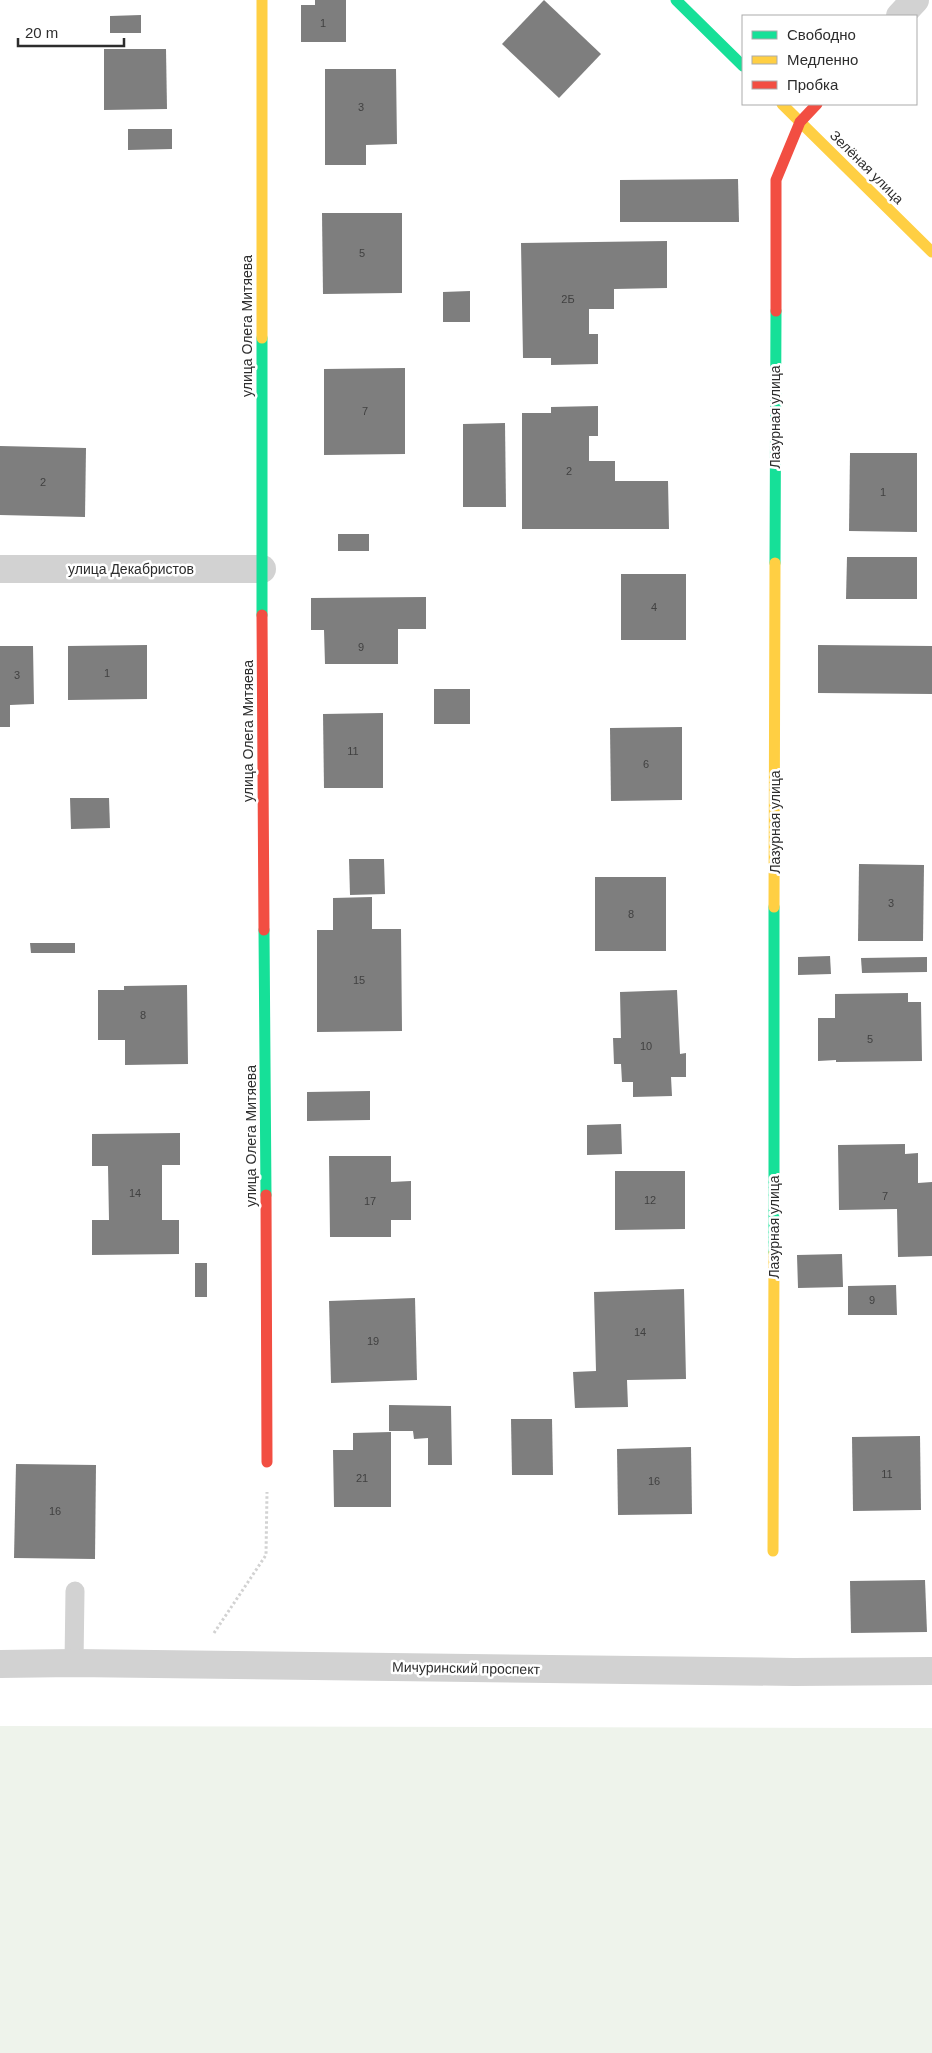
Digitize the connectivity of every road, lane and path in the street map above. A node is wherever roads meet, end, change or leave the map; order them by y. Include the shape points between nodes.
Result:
1 (262, 0) edge
2 (676, 0) edge
3 (916, 0) edge
4 (901, 15) edge
5 (742, 65) edge
6 (783, 105) edge
7 (816, 105) edge
8 (800, 122) junction
9 (932, 252) edge
10 (0, 569) edge
11 (262, 569) junction
12 (268, 1462) joint
13 (773, 1551) dead end
14 (75, 1591) dead end
15 (74, 1663) junction
16 (0, 1664) edge
17 (193, 1664) junction
18 (932, 1671) edge

1 - 11 street, улица Олега Митяева
2 - 5 street
3 - 4 street
6 - 8 street, Зелёная улица
7 - 8 street, Лазурная улица
8 - 9 street, Зелёная улица
8 - 13 street, Лазурная улица via 776,180
10 - 11 street, улица Декабристов
11 - 12 street, улица Олега Митяева
12 - 17 path via 266,1555
14 - 15 lane
15 - 16 street, Мичуринский проспект
15 - 17 street, Мичуринский проспект
17 - 18 street, Мичуринский проспект

